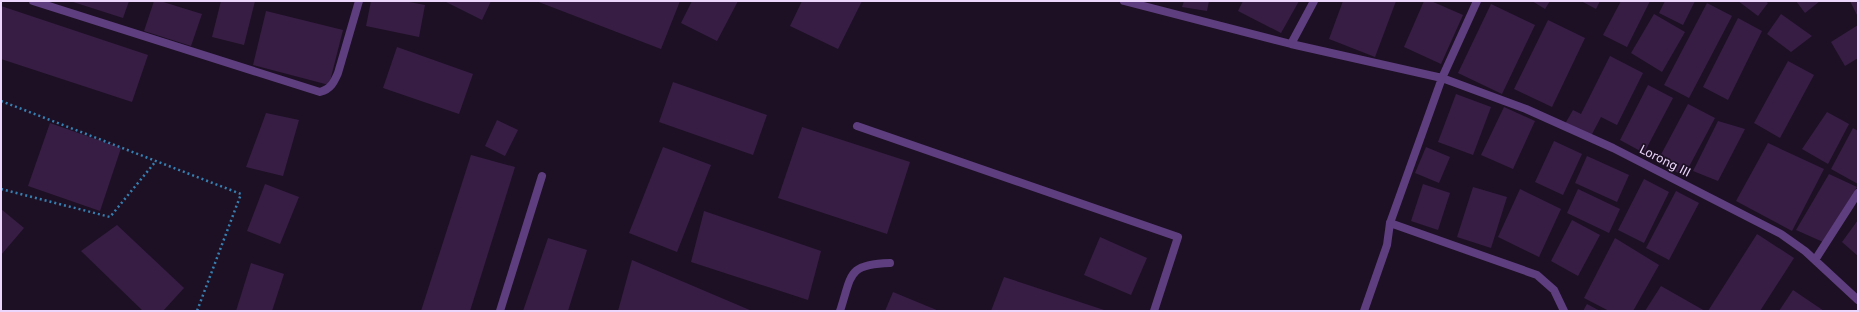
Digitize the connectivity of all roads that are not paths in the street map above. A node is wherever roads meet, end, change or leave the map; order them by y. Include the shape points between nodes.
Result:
1 (33, 1) edge
2 (359, 1) edge
3 (1124, 1) edge
4 (1314, 1) edge
5 (1477, 1) edge
6 (1291, 44) junction
7 (1442, 78) junction
8 (857, 126) dead end
9 (542, 176) dead end
10 (1858, 193) edge
11 (1390, 223) junction
12 (1815, 260) junction
13 (890, 263) dead end
14 (1858, 300) edge
15 (500, 311) edge
16 (840, 311) edge
17 (1154, 311) edge
18 (1364, 311) edge
19 (1564, 311) edge

1 - 2 street via 320,92 333,84 338,73
3 - 6 street, Lorong III
4 - 6 street
5 - 7 street
6 - 7 street, Lorong III
7 - 11 street
7 - 12 street, Lorong III via 1526,109 1613,148 1781,234
8 - 17 street via 1178,238
9 - 15 street
10 - 12 street
11 - 18 street via 1387,245
11 - 19 street via 1537,275 1554,290
12 - 14 street, Lorong III
13 - 16 street via 871,263 856,270

